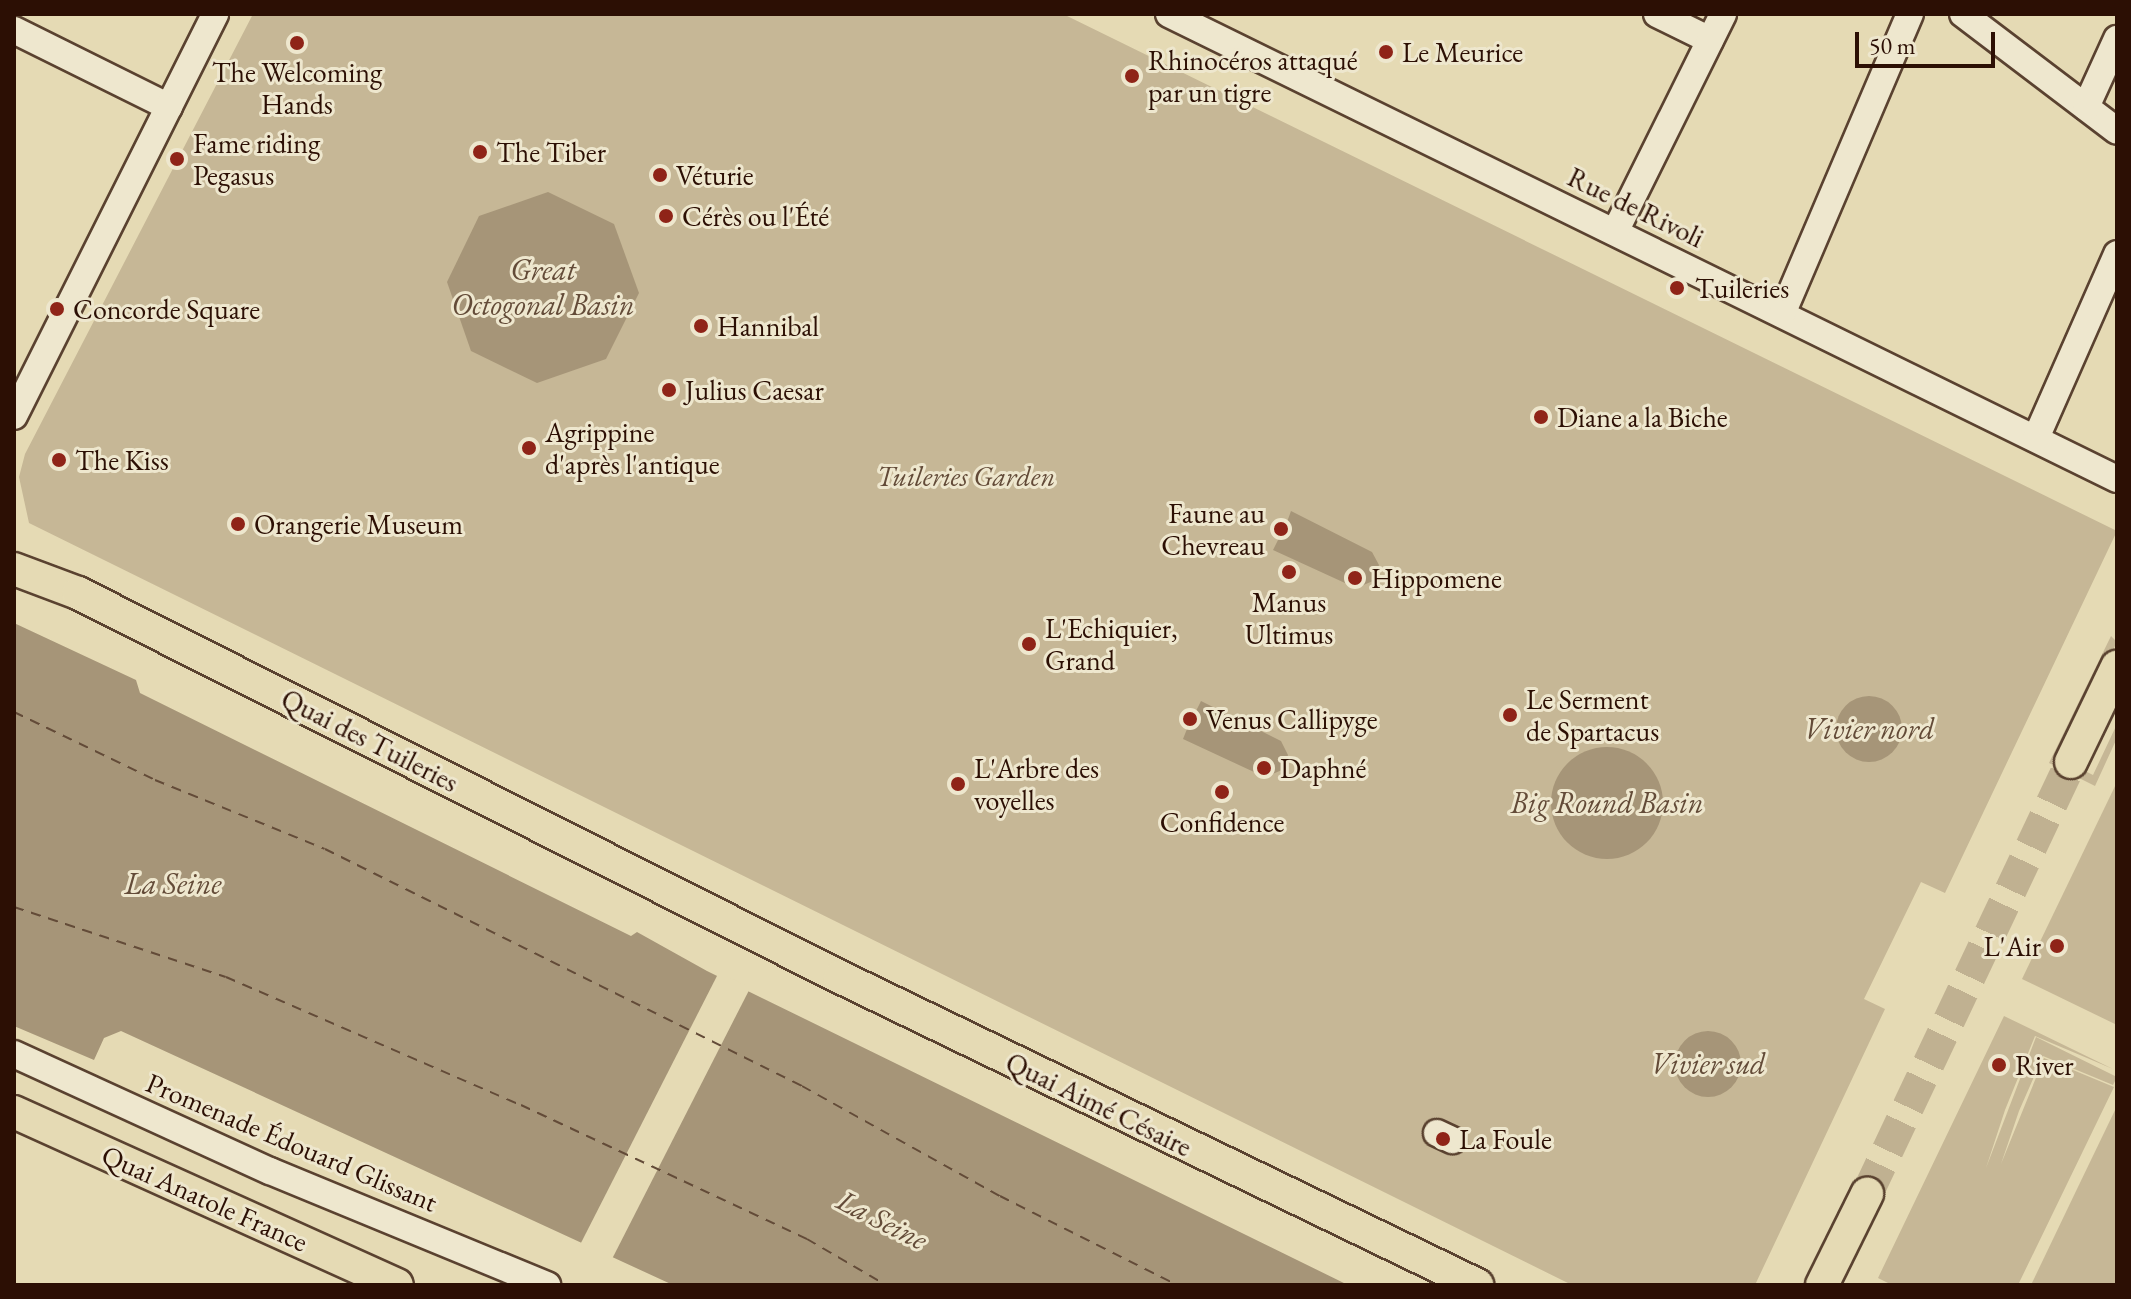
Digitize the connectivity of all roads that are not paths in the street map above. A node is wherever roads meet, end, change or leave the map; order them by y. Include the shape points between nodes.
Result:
1 (215, 14) edge
2 (1169, 14) edge
3 (1657, 14) edge
4 (1723, 14) edge
5 (1910, 14) edge
6 (1963, 14) edge
7 (1202, 21) edge
8 (14, 30) edge
9 (2117, 39) edge
10 (1710, 40) junction
11 (169, 107) junction
12 (2086, 107) junction
13 (2117, 131) edge
14 (1615, 232) junction
15 (2117, 254) edge
16 (1782, 314) junction
17 (18, 397) edge
18 (2036, 438) junction
19 (2117, 479) edge
20 (14, 551) edge
21 (14, 569) edge
22 (78, 593) junction
23 (2117, 667) edge
24 (2071, 762) tunnel mouth
25 (724, 918) joint
26 (14, 1054) edge
27 (14, 1112) edge
28 (1867, 1194) tunnel mouth
29 (397, 1285) edge
30 (547, 1285) edge
31 (1477, 1285) edge
32 (1822, 1285) edge

1 - 11 street
2 - 7 street, Rue de Rivoli
3 - 10 street
4 - 10 street
5 - 16 street
6 - 12 street
7 - 14 street, Rue de Rivoli
8 - 11 street
9 - 12 street
10 - 14 street
11 - 17 street
12 - 13 street
14 - 16 street, Rue de Rivoli
15 - 18 street
16 - 18 street, Rue de Rivoli
18 - 19 street, Rue de Rivoli
20 - 22 main road
21 - 22 main road, Quai des Tuileries
22 - 25 main road, Quai des Tuileries
23 - 24 main road
25 - 31 main road, Quai Aimé Césaire
26 - 30 street, Promenade Édouard Glissant via 270,1171
27 - 29 main road, Quai Anatole France
28 - 32 main road

